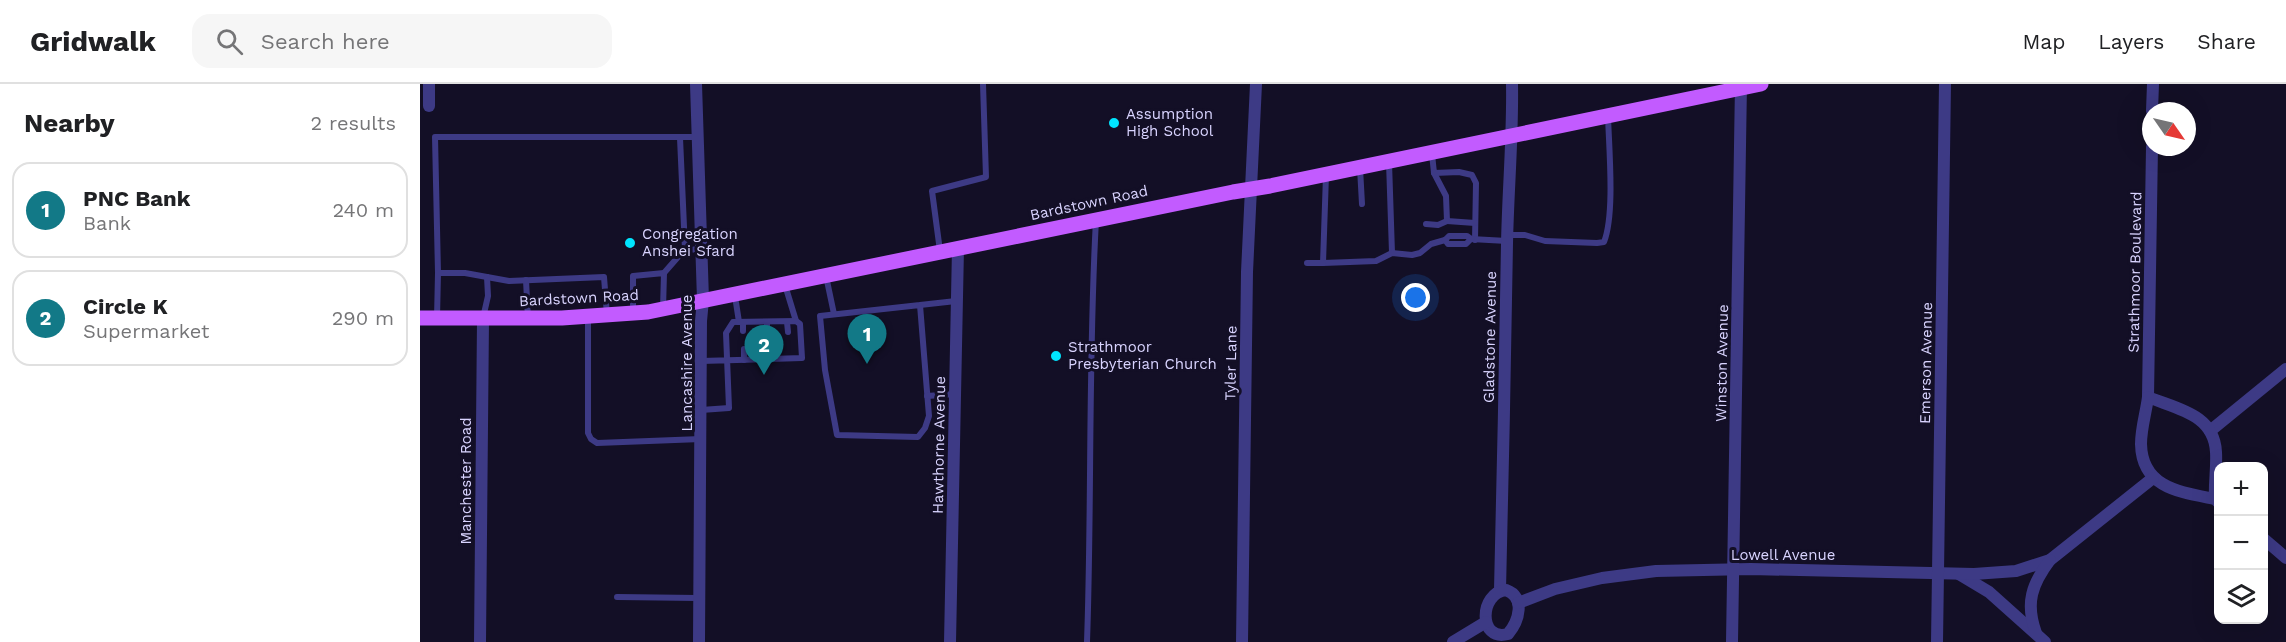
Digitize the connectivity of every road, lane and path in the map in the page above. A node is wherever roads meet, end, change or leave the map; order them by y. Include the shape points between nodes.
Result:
1 (429, 84) edge
2 (696, 84) edge
3 (983, 84) edge
4 (1256, 84) edge
5 (1512, 84) edge
6 (1761, 84) edge
7 (1946, 84) edge
8 (2153, 84) edge
9 (1741, 86) edge
10 (2152, 102) edge
11 (429, 106) dead end
12 (1608, 116) junction
13 (1512, 136) junction
14 (698, 137) junction
15 (680, 138) junction
16 (1432, 153) junction
17 (2152, 156) edge
18 (1389, 162) junction
19 (1360, 168) junction
20 (1434, 173) junction
21 (1326, 175) junction
22 (1251, 189) junction
23 (1362, 204) dead end
24 (1096, 220) junction
25 (1447, 221) junction
26 (1475, 223) junction
27 (1426, 224) dead end
28 (1507, 238) junction
29 (1473, 239) junction
30 (958, 248) junction
31 (685, 249) junction
32 (701, 250) junction
33 (940, 252) junction
34 (1392, 253) junction
35 (1307, 263) dead end
36 (1323, 263) junction
37 (438, 273) junction
38 (664, 273) junction
39 (826, 276) junction
40 (488, 277) junction
41 (526, 280) junction
42 (785, 285) junction
43 (735, 294) junction
44 (703, 300) junction
45 (957, 301) junction
46 (920, 305) junction
47 (663, 309) junction
48 (633, 314) junction
49 (834, 314) junction
50 (607, 316) junction
51 (588, 317) junction
52 (420, 318) edge
53 (437, 318) junction
54 (528, 319) junction
55 (483, 320) junction
56 (787, 321) junction
57 (796, 321) junction
58 (741, 322) junction
59 (767, 322) junction
60 (743, 332) dead end
61 (767, 332) dead end
62 (788, 332) dead end
63 (744, 349) dead end
64 (768, 349) dead end
65 (789, 349) dead end
66 (790, 358) junction
67 (767, 359) junction
68 (728, 360) junction
69 (744, 360) junction
70 (701, 361) junction
71 (2286, 369) edge
72 (955, 394) junction
73 (927, 396) junction
74 (2148, 398) junction
75 (701, 410) junction
76 (2210, 431) junction
77 (701, 439) junction
78 (2216, 462) edge
79 (2153, 478) junction
80 (2214, 500) edge
81 (2268, 543) edge
82 (2286, 558) edge
83 (2050, 560) junction
84 (1734, 569) junction
85 (1939, 572) junction
86 (1956, 572) junction
87 (1500, 590) junction
88 (617, 597) dead end
89 (698, 598) junction
90 (1518, 603) junction
91 (1486, 622) junction
92 (2041, 638) edge
93 (1499, 639) edge
94 (480, 642) edge
95 (699, 642) edge
96 (950, 642) edge
97 (1088, 642) edge
98 (1242, 642) edge
99 (1453, 642) edge
100 (1732, 642) edge
101 (1937, 642) edge

1 - 11 street
2 - 14 street, Lancashire Avenue
3 - 33 lane via 986,177 932,191
4 - 22 street, Tyler Lane
5 - 13 street, Gladstone Avenue
6 - 9 main road, Bardstown Road
7 - 85 street, Emerson Avenue
8 - 10 street
9 - 12 main road, Bardstown Road
9 - 84 street, Winston Avenue
12 - 13 main road, Bardstown Road
12 - 28 lane via 1609,210 1604,242 1545,241 1525,235
13 - 16 main road, Bardstown Road
13 - 28 street, Gladstone Avenue
14 - 15 lane
14 - 32 street, Lancashire Avenue
15 - 31 lane
15 - 37 lane via 435,137
16 - 18 main road, Bardstown Road
16 - 20 lane
17 - 74 street, Strathmoor Boulevard
18 - 19 main road, Bardstown Road
18 - 34 lane
19 - 21 main road, Bardstown Road
19 - 23 lane
20 - 25 lane via 1446,196
20 - 26 lane via 1472,175 1476,183
21 - 22 main road, Bardstown Road
21 - 36 lane
22 - 24 main road, Bardstown Road
22 - 98 street, Tyler Lane
24 - 30 main road, Bardstown Road
24 - 97 lane via 1089,414
25 - 26 lane
25 - 27 lane
26 - 29 lane
28 - 29 lane
28 - 87 street, Gladstone Avenue
29 - 34 lane via 1449,236 1420,253
30 - 33 main road, Bardstown Road
30 - 45 street, Hawthorne Avenue
31 - 32 lane
31 - 38 lane
32 - 44 street, Lancashire Avenue
33 - 39 main road, Bardstown Road
34 - 36 lane via 1376,261
35 - 36 lane
37 - 40 lane
37 - 53 lane
38 - 47 lane
38 - 48 lane via 633,276
39 - 42 main road, Bardstown Road
39 - 49 lane
40 - 41 lane
40 - 55 lane
41 - 50 lane via 604,277
41 - 54 lane
42 - 43 main road, Bardstown Road
42 - 57 lane
43 - 44 main road, Bardstown Road
43 - 58 lane
44 - 47 main road, Bardstown Road
44 - 70 street, Lancashire Avenue
45 - 46 lane
45 - 72 street, Hawthorne Avenue
46 - 49 lane
46 - 73 lane
47 - 48 main road, Bardstown Road
48 - 50 main road, Bardstown Road
49 - 73 lane via 820,316 837,435 918,437 929,416
50 - 51 main road, Bardstown Road
51 - 54 main road, Bardstown Road
51 - 77 lane via 591,439 597,443 622,443
52 - 53 main road, Bardstown Road
53 - 55 main road, Bardstown Road
54 - 55 main road, Bardstown Road
55 - 94 street, Manchester Road
56 - 57 lane
56 - 59 lane
56 - 62 lane
57 - 66 lane via 800,324 802,358
58 - 59 lane
58 - 60 lane
58 - 68 lane via 733,322 726,333
59 - 61 lane
63 - 69 lane
64 - 67 lane
65 - 66 lane
66 - 67 lane
67 - 69 lane
68 - 69 lane
68 - 70 lane
68 - 75 lane via 729,408
70 - 75 street, Lancashire Avenue
71 - 76 street
72 - 73 lane
72 - 96 street, Hawthorne Avenue
74 - 76 street via 2181,408
74 - 79 street via 2141,443 2143,459
75 - 77 street, Lancashire Avenue
76 - 78 street
77 - 89 street, Lancashire Avenue
79 - 80 street via 2181,493
79 - 83 street, Lowell Avenue
81 - 82 street
83 - 86 street, Lowell Avenue via 2016,571
83 - 92 street, Lowell Avenue via 2037,576 2032,593 2031,618
84 - 85 street, Lowell Avenue
84 - 90 street, Lowell Avenue via 1617,575 1555,589
84 - 100 street, Winston Avenue
85 - 86 street, Lowell Avenue
85 - 101 street, Emerson Avenue
86 - 92 street via 1989,592
87 - 90 street via 1511,592
87 - 91 street via 1488,603
88 - 89 lane
89 - 95 street, Lancashire Avenue
90 - 93 street via 1517,620 1508,634
91 - 93 street
91 - 99 street

